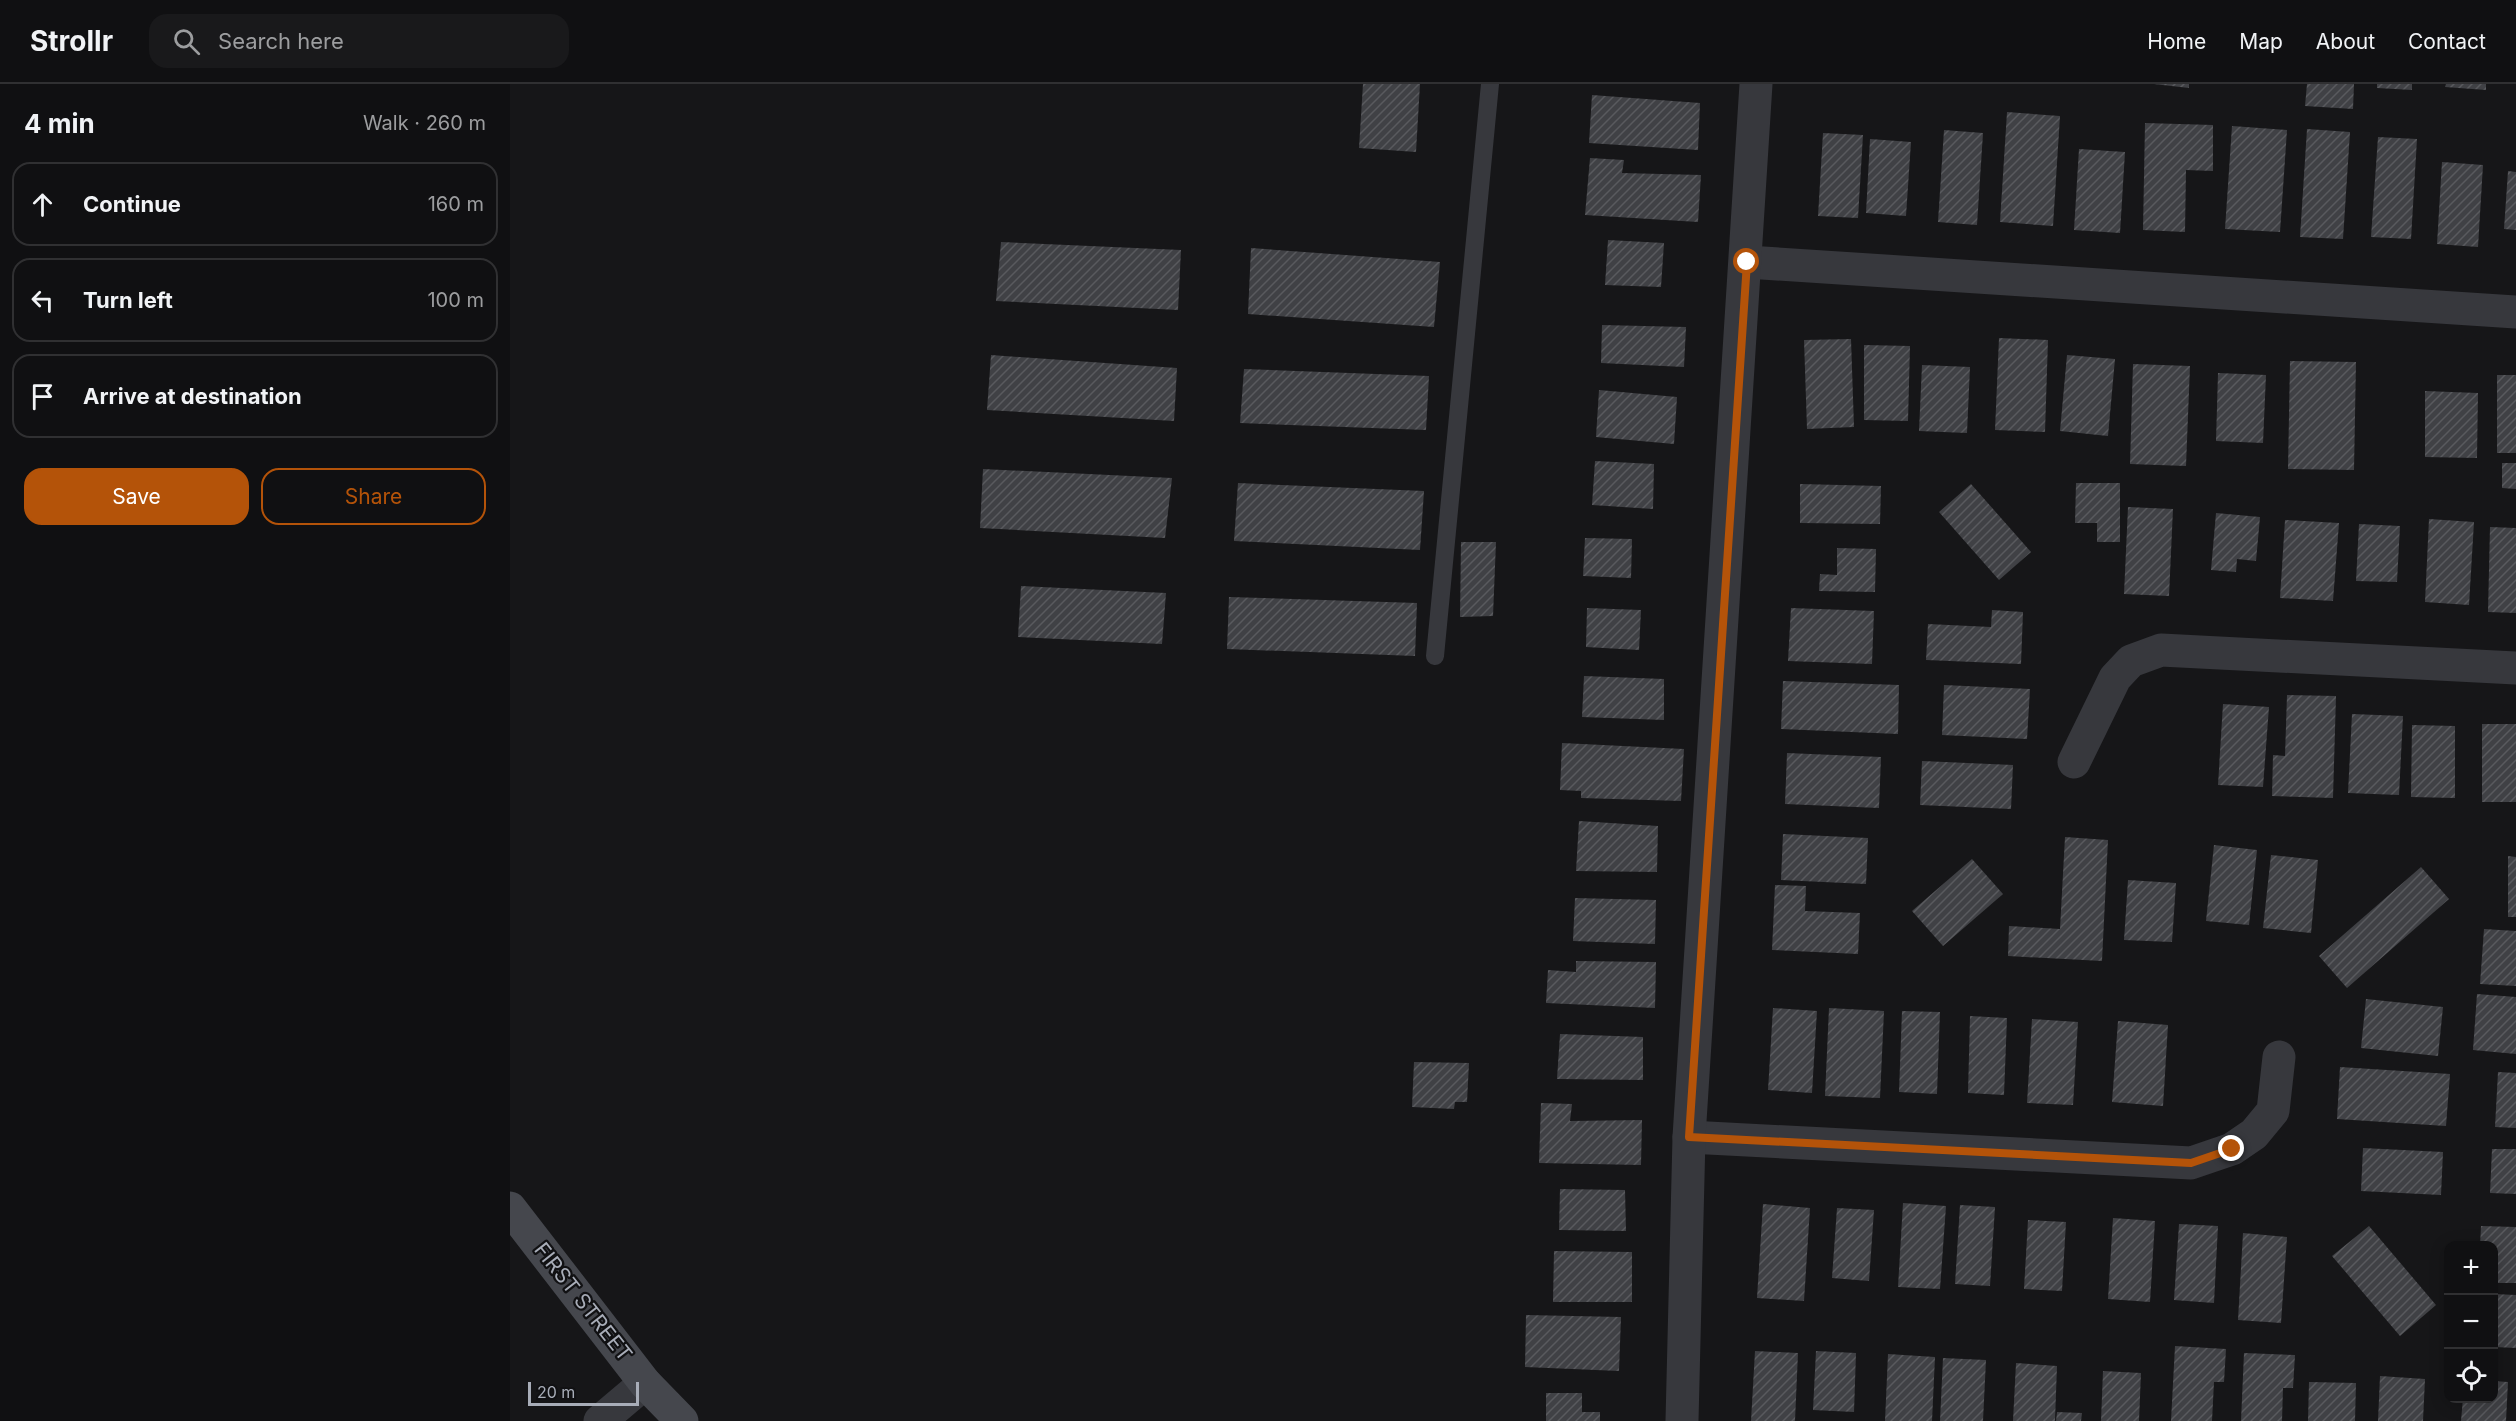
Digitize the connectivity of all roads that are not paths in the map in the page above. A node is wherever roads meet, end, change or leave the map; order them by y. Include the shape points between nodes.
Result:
1 (1490, 84) edge
2 (1756, 84) edge
3 (1747, 262) junction
4 (2516, 312) edge
5 (1435, 656) dead end
6 (2516, 668) edge
7 (2074, 762) dead end
8 (2279, 1057) dead end
9 (1689, 1137) junction
10 (510, 1208) edge
11 (645, 1383) junction
12 (600, 1421) edge
13 (682, 1421) edge
14 (1682, 1421) edge

1 - 5 lane
2 - 3 street
3 - 4 street
3 - 9 street
6 - 7 street via 2161,650 2131,661 2115,678
8 - 9 street via 2273,1111 2254,1134 2232,1149 2191,1163
9 - 14 street
10 - 11 street, FIRST STREET
11 - 12 street
11 - 13 street, FIRST STREET

